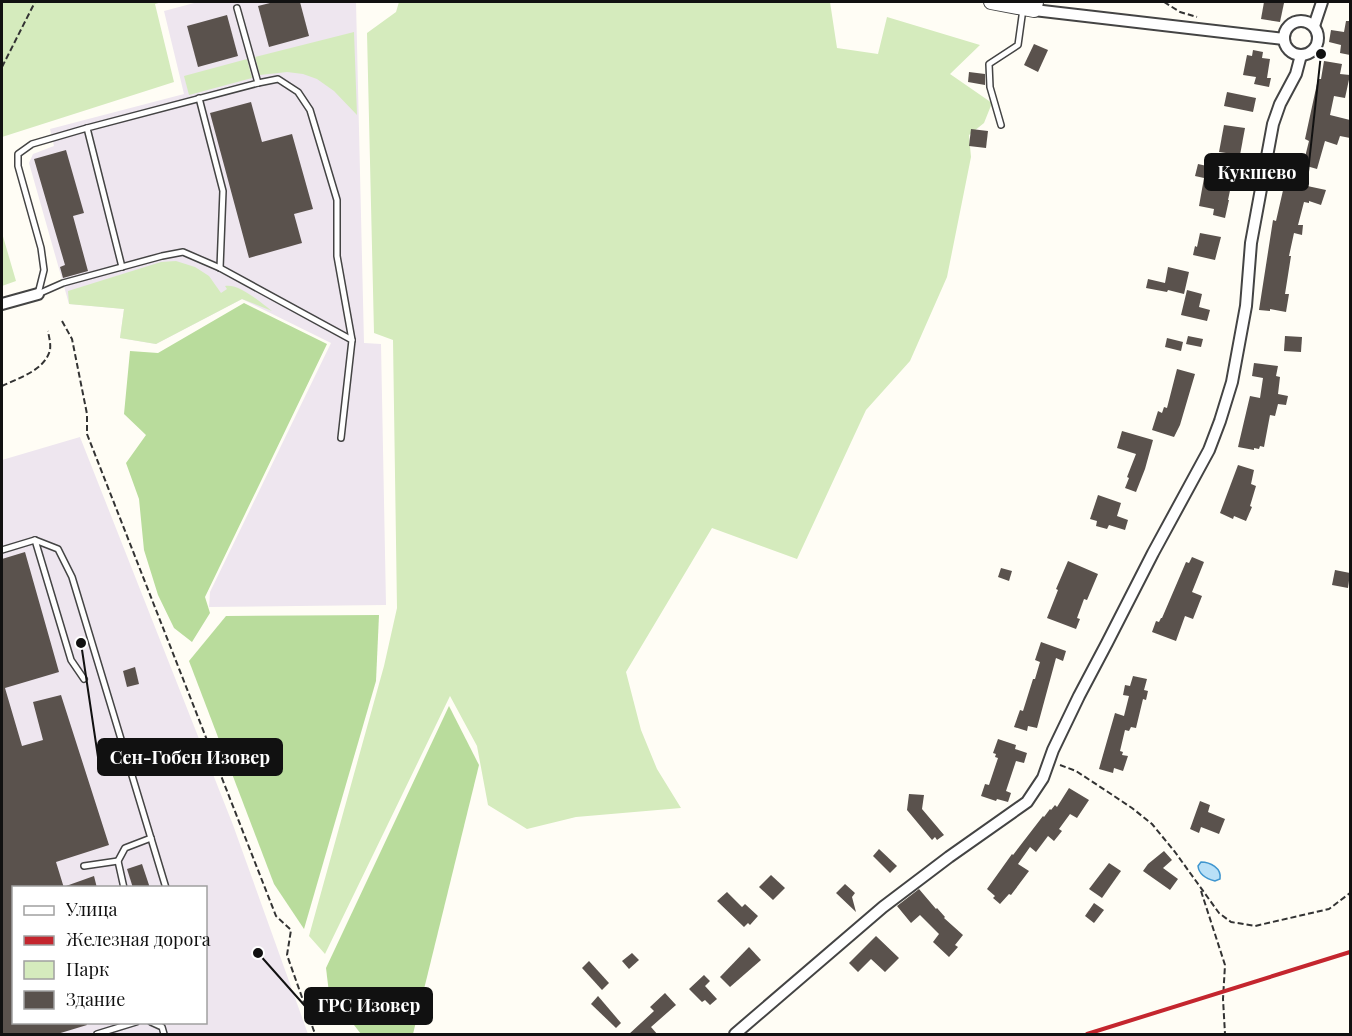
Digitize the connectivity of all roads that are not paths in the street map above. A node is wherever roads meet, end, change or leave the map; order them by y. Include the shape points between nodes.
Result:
1 (992, 2) edge
2 (1322, 2) edge
3 (1031, 6) edge
4 (237, 8) dead end
5 (1314, 26) junction
6 (1284, 39) junction
7 (1301, 55) junction
8 (258, 83) junction
9 (199, 98) junction
10 (1001, 125) dead end
11 (87, 128) junction
12 (122, 267) junction
13 (220, 268) junction
14 (38, 294) junction
15 (2, 304) edge
16 (352, 340) junction
17 (341, 438) dead end
18 (35, 540) junction
19 (2, 550) edge
20 (84, 679) dead end
21 (151, 838) junction
22 (118, 861) junction
23 (84, 866) dead end
24 (124, 886) edge
25 (165, 886) edge
26 (133, 1024) edge
27 (154, 1024) edge
28 (97, 1035) edge
29 (164, 1035) edge
30 (735, 1035) edge

1 - 3 street
2 - 5 street
3 - 6 street
3 - 10 lane via 1018,45 989,64 990,87
4 - 8 lane
5 - 6 street via 1303,21 1292,23
5 - 7 street via 1318,36 1316,48
6 - 7 street via 1291,52
7 - 30 street via 1273,124 1251,243 1246,306 1232,382 1220,421 1209,450 1079,696 1043,778 1027,802 883,907
8 - 9 lane
8 - 16 lane via 278,79 298,92 310,110 337,200 337,256
9 - 11 lane
9 - 13 lane via 223,191
11 - 12 lane
11 - 14 lane via 32,144 18,154 41,248 44,270
12 - 13 lane via 183,252
12 - 14 lane
13 - 16 lane
14 - 15 street
16 - 17 lane
18 - 19 lane
18 - 20 lane via 71,660
18 - 21 lane via 58,549 72,577
21 - 22 lane via 125,848
21 - 25 lane
22 - 23 lane
22 - 24 lane
26 - 28 lane
27 - 29 lane via 162,1027

